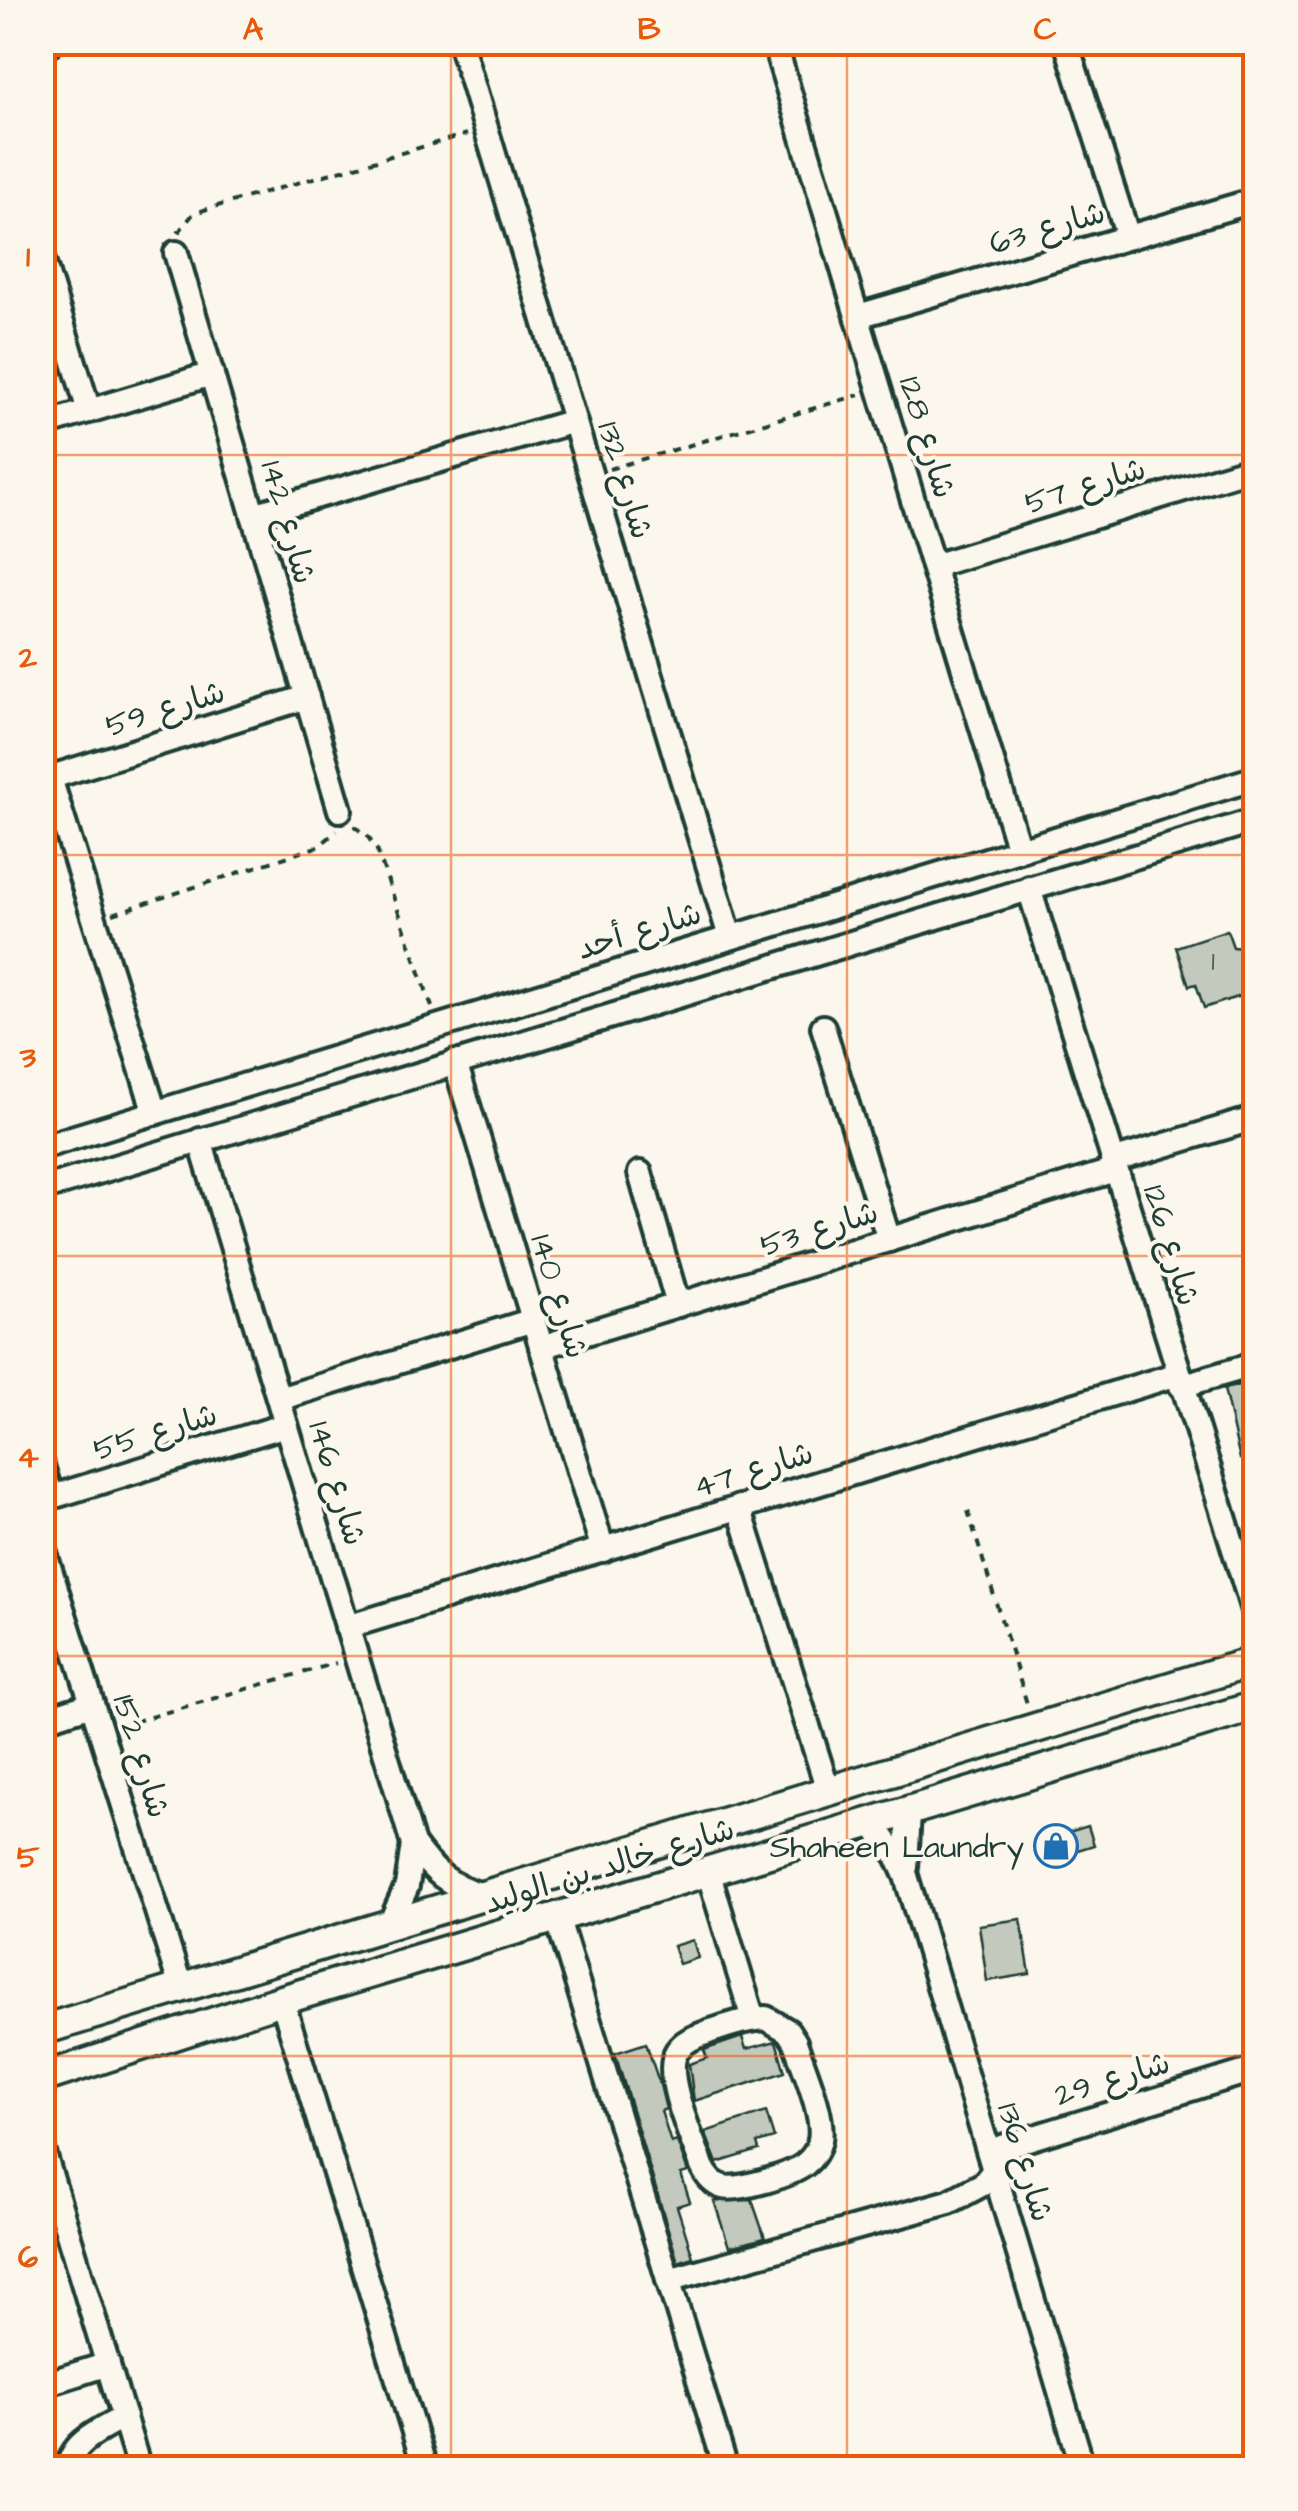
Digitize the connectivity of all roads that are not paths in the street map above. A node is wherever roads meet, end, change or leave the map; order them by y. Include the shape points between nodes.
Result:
1 (460, 42) edge
2 (774, 42) edge
3 (1066, 42) edge
4 (1256, 200) edge
5 (1128, 237) junction
6 (176, 253) road end
7 (42, 258) edge
8 (858, 316) junction
9 (212, 374) junction
10 (89, 411) junction
11 (574, 421) junction
12 (42, 425) edge
13 (1256, 467) edge
14 (253, 514) junction
15 (933, 566) junction
16 (307, 697) junction
17 (1256, 778) edge
18 (46, 779) edge
19 (340, 810) dead end
20 (1256, 820) edge
21 (1019, 850) junction
22 (982, 861) junction
23 (1028, 888) junction
24 (994, 900) junction
25 (730, 936) junction
26 (823, 1027) dead end
27 (331, 1060) junction
28 (455, 1062) junction
29 (346, 1095) junction
30 (156, 1113) junction
31 (1256, 1118) edge
32 (200, 1140) junction
33 (42, 1148) edge
34 (1114, 1166) junction
35 (640, 1173) dead end
36 (42, 1189) edge
37 (888, 1240) junction
38 (678, 1305) junction
39 (533, 1320) junction
40 (542, 1347) junction
41 (1256, 1364) edge
42 (1180, 1380) junction
43 (279, 1399) junction
44 (286, 1425) junction
45 (42, 1466) edge
46 (47, 1498) edge
47 (739, 1507) junction
48 (42, 1544) edge
49 (603, 1550) junction
50 (1256, 1620) edge
51 (347, 1627) junction
52 (1256, 1661) edge
53 (92, 1704) junction
54 (1256, 1706) edge
55 (42, 1720) edge
56 (1026, 1728) junction
57 (962, 1749) junction
58 (1032, 1773) junction
59 (828, 1790) junction
60 (972, 1792) junction
61 (909, 1811) junction
62 (871, 1822) junction
63 (413, 1844) junction
64 (708, 1871) junction
65 (906, 1876) junction
66 (483, 1895) junction
67 (557, 1917) junction
68 (390, 1924) junction
69 (181, 1988) junction
70 (282, 2000) junction
71 (752, 2019) junction
72 (42, 2030) edge
73 (1256, 2069) edge
74 (42, 2078) edge
75 (42, 2147) edge
76 (992, 2160) junction
77 (668, 2280) junction
78 (108, 2364) junction
79 (42, 2385) edge
80 (124, 2417) junction
81 (70, 2468) edge
82 (140, 2468) edge
83 (425, 2468) edge
84 (726, 2468) edge
85 (1083, 2468) edge

1 - 11 street, شارع 132
2 - 8 street, شارع 128
3 - 5 street
4 - 5 street, شارع 63
5 - 8 street, شارع 63
6 - 9 street, شارع 142
7 - 10 street
8 - 15 street, شارع 128
9 - 10 street
9 - 14 street, شارع 142
10 - 12 street
11 - 14 street
11 - 25 street, شارع 132
13 - 15 street, شارع 57
14 - 16 street, شارع 142
15 - 21 street, شارع 128
16 - 18 street, شارع 59
16 - 19 street, شارع 142
17 - 21 street, شارع أحد
18 - 30 street
20 - 23 street
21 - 22 street, شارع أحد
22 - 24 street via 998,872
22 - 25 street, شارع أحد
23 - 24 street
23 - 34 street, شارع 126
24 - 28 street
25 - 27 street, شارع أحد
26 - 37 street
27 - 29 street via 326,1078
27 - 30 street, شارع أحد
28 - 29 street
28 - 39 street, شارع 140
29 - 32 street
30 - 33 street, شارع أحد
31 - 34 street, شارع 53
32 - 36 street
32 - 43 street, شارع 146
34 - 37 street, شارع 53
34 - 42 street, شارع 126
35 - 38 street
37 - 38 street, شارع 53
38 - 40 street, شارع 53
39 - 40 street, شارع 140
39 - 43 street
40 - 49 street, شارع 140
41 - 42 street, شارع 47
42 - 47 street, شارع 47
42 - 50 street, شارع 126
43 - 44 street, شارع 146
44 - 46 street, شارع 55
44 - 51 street, شارع 146
45 - 46 street
47 - 49 street, شارع 47
47 - 59 street
48 - 53 street, شارع 152
49 - 51 street, شارع 47
51 - 63 street, شارع 146
52 - 56 main road, شارع خالد بن الوليد
53 - 55 street
53 - 69 street, شارع 152
54 - 58 main road, شارع خالد بن الوليد
56 - 57 main road, شارع خالد بن الوليد
56 - 58 main road via 1012,1757
57 - 59 main road, شارع خالد بن الوليد
57 - 60 main road via 979,1767
58 - 60 main road, شارع خالد بن الوليد
59 - 66 main road, شارع خالد بن الوليد
60 - 61 main road, شارع خالد بن الوليد
61 - 62 main road, شارع خالد بن الوليد
61 - 65 street, شارع 136
62 - 64 main road, شارع خالد بن الوليد
62 - 65 street, شارع 136
63 - 66 street, شارع 146 via 442,1878
63 - 68 street, شارع 146 via 408,1886
64 - 67 main road, شارع خالد بن الوليد
64 - 71 street
65 - 76 street, شارع 136
66 - 68 main road, شارع خالد بن الوليد
67 - 70 main road, شارع خالد بن الوليد
67 - 77 street
68 - 69 main road, شارع خالد بن الوليد
69 - 72 main road, شارع خالد بن الوليد
70 - 74 main road, شارع خالد بن الوليد
70 - 83 street
71 - 71 street via 686,2042 672,2069 702,2166 723,2187 796,2170 820,2144 820,2121 796,2042 778,2023
73 - 76 street, شارع 29
75 - 78 street
76 - 77 street, شارع 29 via 982,2184 949,2202
76 - 85 street, شارع 136
77 - 84 street
78 - 79 street
78 - 80 street
80 - 81 street via 77,2447
80 - 82 street

